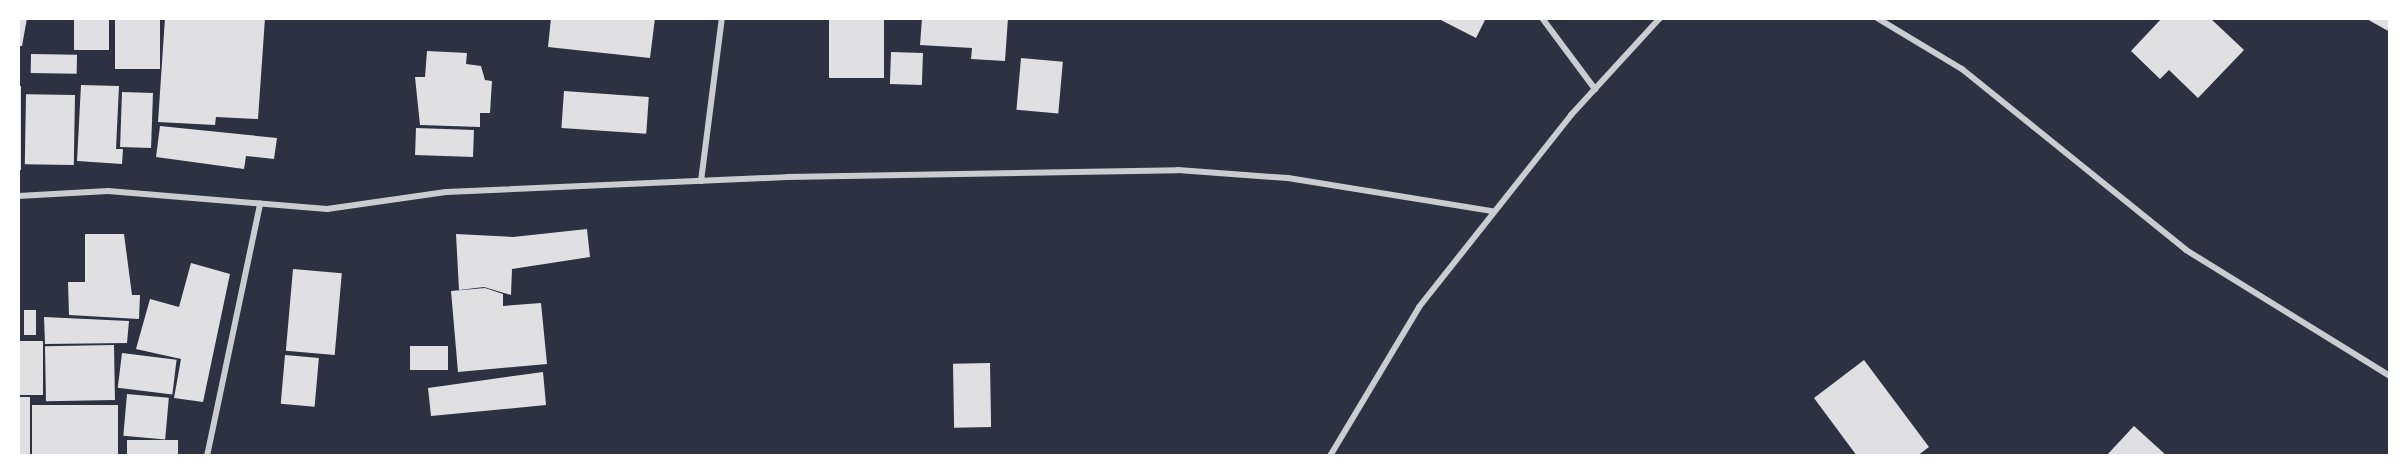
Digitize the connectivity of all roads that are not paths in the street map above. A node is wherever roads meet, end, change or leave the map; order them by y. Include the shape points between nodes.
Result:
1 (722, 18) edge
2 (1542, 18) edge
3 (1660, 18) edge
4 (1877, 18) edge
5 (1595, 89) junction
6 (701, 181) junction
7 (18, 196) edge
8 (260, 204) junction
9 (1492, 211) junction
10 (2390, 376) edge
11 (207, 456) edge
12 (1330, 456) edge

1 - 6 street
2 - 5 street
3 - 5 street
4 - 10 street via 1962,69 2186,250
5 - 9 street
6 - 8 street via 446,192 327,209
6 - 9 street via 1178,170 1287,178
7 - 8 street via 108,190
8 - 11 street
9 - 12 street via 1419,307

